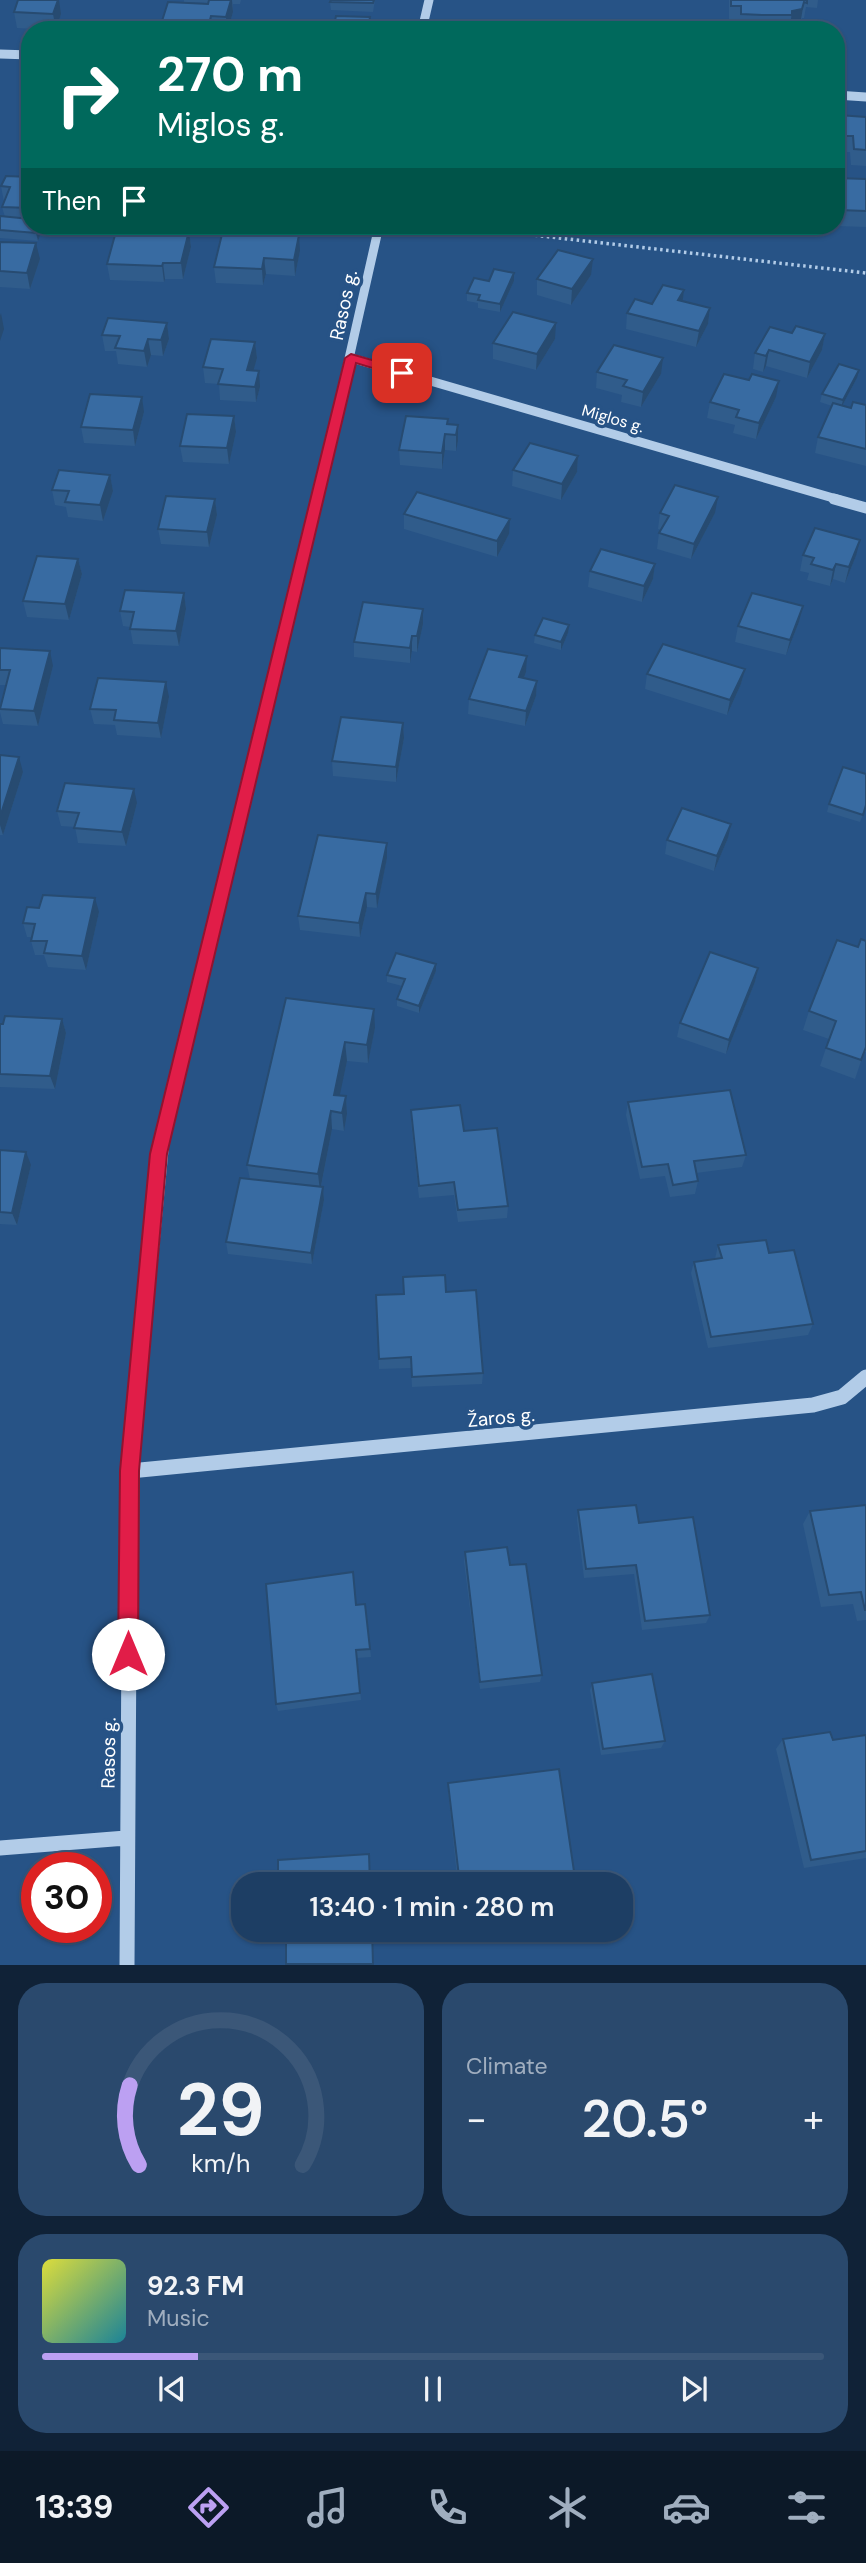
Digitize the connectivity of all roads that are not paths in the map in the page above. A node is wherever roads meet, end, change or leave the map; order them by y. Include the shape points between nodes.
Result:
1 (429, 0) edge
2 (424, 21) edge
3 (0, 54) edge
4 (21, 55) edge
5 (845, 96) edge
6 (866, 97) edge
7 (378, 235) edge
8 (351, 358) junction
9 (866, 508) edge
10 (866, 1377) edge
11 (130, 1471) junction
12 (126, 1838) junction
13 (0, 1847) edge
14 (127, 1965) edge

1 - 2 street
3 - 4 street
5 - 6 street
7 - 8 street, Rasos g.
8 - 9 street, Miglos g.
8 - 11 street, Rasos g. via 159,1154
10 - 11 street, Žaros g. via 838,1400 813,1405
11 - 12 street, Rasos g.
12 - 13 street
12 - 14 street, Rasos g.

